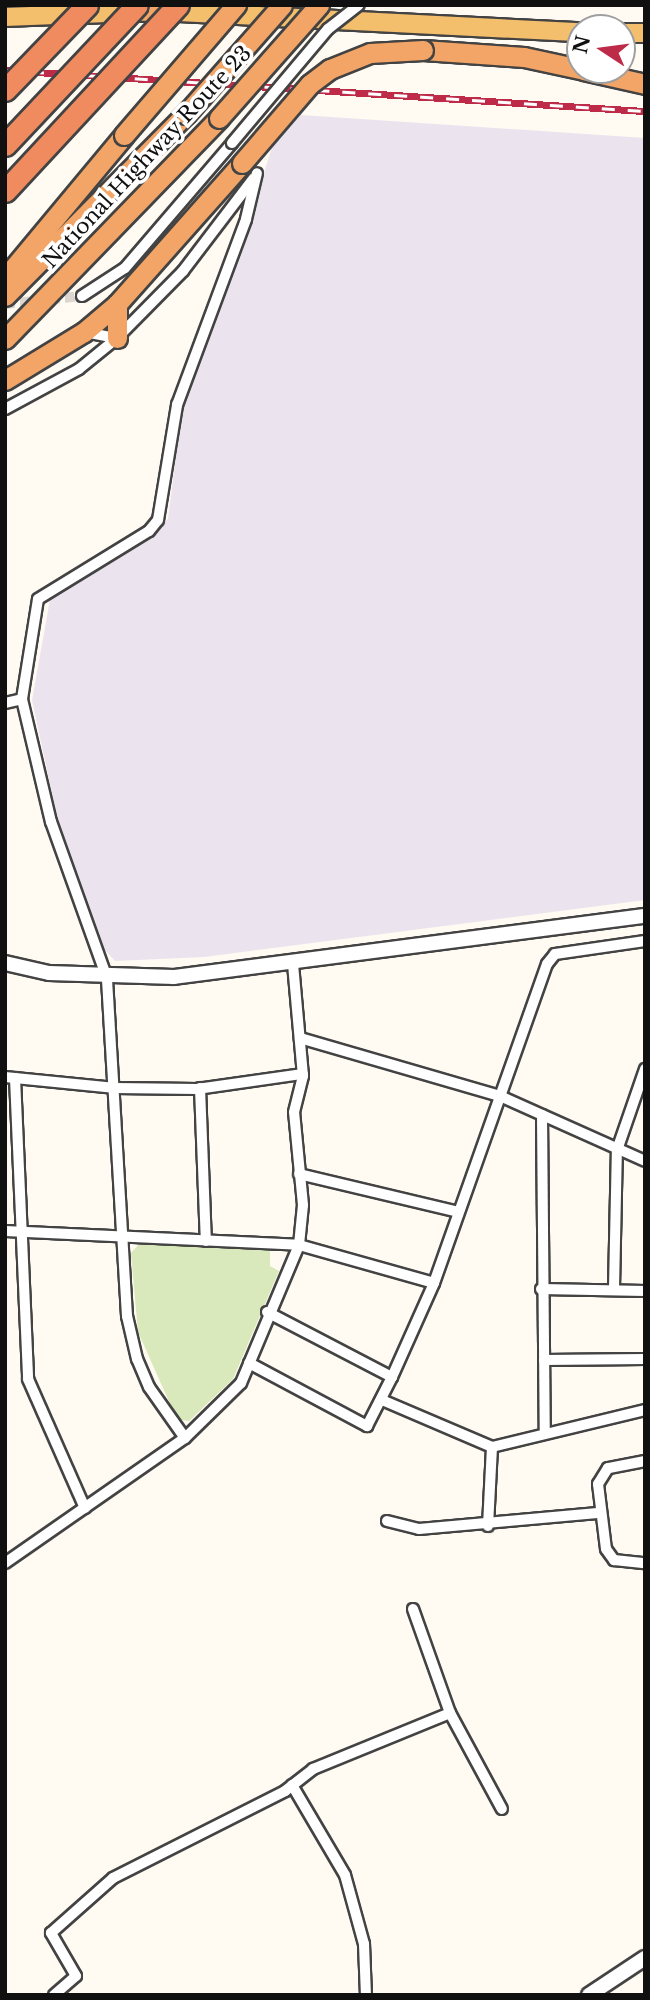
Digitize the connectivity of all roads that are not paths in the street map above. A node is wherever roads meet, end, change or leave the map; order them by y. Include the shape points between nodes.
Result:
1 (87, 5) edge
2 (236, 5) edge
3 (282, 5) edge
4 (319, 5) edge
5 (359, 5) edge
6 (152, 7) edge
7 (5, 17) edge
8 (566, 31) edge
9 (566, 66) edge
10 (5, 90) edge
11 (5, 129) edge
12 (5, 145) edge
13 (5, 191) edge
14 (5, 278) edge
15 (5, 296) edge
16 (82, 296) tunnel mouth
17 (117, 304) junction
18 (84, 332) junction
19 (117, 338) junction
20 (5, 339) edge
21 (5, 380) edge
22 (5, 409) edge
23 (22, 699) junction
24 (5, 703) edge
25 (645, 916) edge
26 (645, 941) edge
27 (5, 963) edge
28 (293, 963) junction
29 (107, 978) junction
30 (300, 1038) junction
31 (645, 1069) edge
32 (303, 1074) junction
33 (10, 1078) edge
34 (114, 1088) junction
35 (200, 1088) junction
36 (500, 1096) junction
37 (542, 1115) junction
38 (617, 1150) junction
39 (645, 1161) edge
40 (299, 1174) junction
41 (458, 1212) junction
42 (5, 1231) edge
43 (20, 1232) junction
44 (123, 1237) junction
45 (206, 1241) junction
46 (299, 1245) junction
47 (434, 1283) junction
48 (614, 1288) junction
49 (541, 1289) junction
50 (645, 1291) edge
51 (267, 1312) junction
52 (645, 1359) edge
53 (544, 1360) junction
54 (249, 1363) junction
55 (391, 1377) junction
56 (382, 1400) junction
57 (645, 1410) edge
58 (545, 1432) junction
59 (185, 1438) junction
60 (492, 1447) junction
61 (645, 1461) edge
62 (85, 1508) junction
63 (600, 1513) junction
64 (387, 1521) dead end
65 (488, 1525) junction
66 (5, 1563) edge
67 (645, 1563) edge
68 (413, 1609) dead end
69 (450, 1713) junction
70 (292, 1785) junction
71 (502, 1809) dead end
72 (645, 1958) edge
73 (54, 1995) edge
74 (366, 1995) edge
75 (589, 1995) edge

1 - 10 highway, bridge
2 - 14 highway, bridge
3 - 15 highway, National Highway Route 23, bridge via 186,114
4 - 20 highway, National Highway Route 23, bridge via 219,118
5 - 16 street, bridge via 328,30 125,268
6 - 7 main road
6 - 8 main road
6 - 11 highway, bridge
6 - 12 highway, bridge
6 - 13 highway, bridge
9 - 17 highway, bridge via 524,57 422,50 370,53 330,69 310,84
17 - 18 highway
17 - 19 highway
18 - 19 street
18 - 21 highway
19 - 22 street via 79,369
19 - 23 street via 183,271 257,173 246,219 177,405 158,520 149,531 38,599
23 - 24 street
23 - 29 street via 51,822
25 - 28 street
26 - 36 street via 555,954 547,964
27 - 29 street
28 - 29 street via 174,977
28 - 30 street
29 - 34 street
30 - 32 street
30 - 36 street
31 - 38 street
32 - 35 street
32 - 40 street via 295,1112
33 - 34 street
33 - 43 street
34 - 35 street
34 - 44 street
35 - 45 street
36 - 37 street
36 - 41 street
37 - 38 street
37 - 49 street
38 - 39 street
38 - 48 street
40 - 41 street
40 - 46 street via 303,1205
41 - 47 street
42 - 43 street
43 - 44 street
43 - 62 street via 28,1379
44 - 45 street
44 - 59 street via 127,1317 137,1359 149,1387
45 - 46 street
46 - 47 street
46 - 51 street
47 - 55 street
48 - 49 street
48 - 50 street
49 - 53 street
51 - 54 street
51 - 55 street
52 - 53 street
53 - 58 street
54 - 56 street via 361,1424 370,1423
54 - 59 street via 241,1383
55 - 56 street
56 - 60 street
57 - 58 street
58 - 60 street
59 - 62 street
60 - 65 street
61 - 63 street via 608,1468 598,1484
62 - 66 street
63 - 65 street
63 - 67 street via 606,1549 614,1560
64 - 65 street via 419,1529
68 - 69 street
69 - 70 street via 370,1743 313,1769
69 - 71 street
70 - 73 street via 113,1878 51,1933 76,1976
70 - 74 street via 345,1875 364,1944
72 - 75 street

